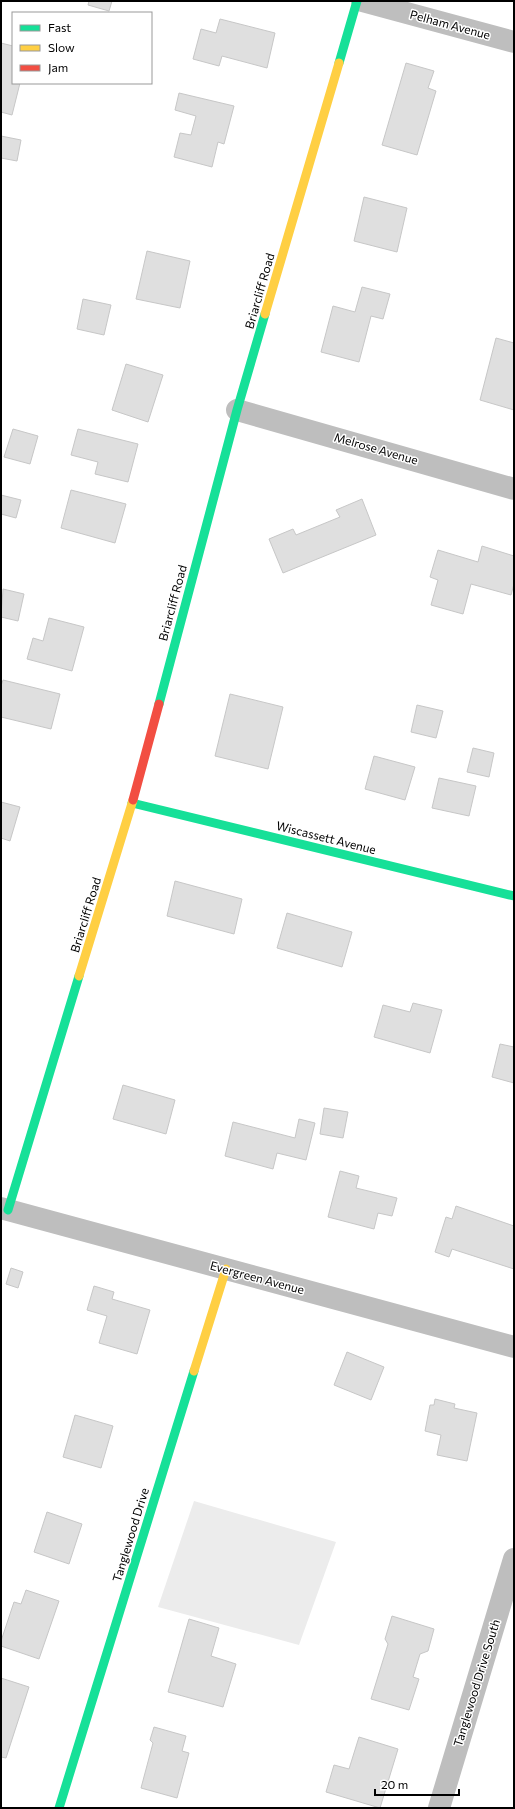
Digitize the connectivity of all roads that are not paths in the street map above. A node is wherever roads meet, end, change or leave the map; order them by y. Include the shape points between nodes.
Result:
1 (357, 1) edge
2 (362, 1) edge
3 (514, 42) edge
4 (237, 410) junction
5 (514, 489) edge
6 (132, 803) junction
7 (514, 896) edge
8 (5, 1209) edge
9 (226, 1269) junction
10 (514, 1346) edge
11 (514, 1559) edge
12 (59, 1808) edge
13 (439, 1808) edge

1 - 4 street, Briarcliff Road
2 - 3 street, Pelham Avenue
4 - 5 street, Melrose Avenue
4 - 6 street, Briarcliff Road
6 - 7 street, Wiscassett Avenue
6 - 8 street, Briarcliff Road
8 - 9 street, Evergreen Avenue
9 - 10 street, Evergreen Avenue
9 - 12 street, Tanglewood Drive
11 - 13 street, Tanglewood Drive South

